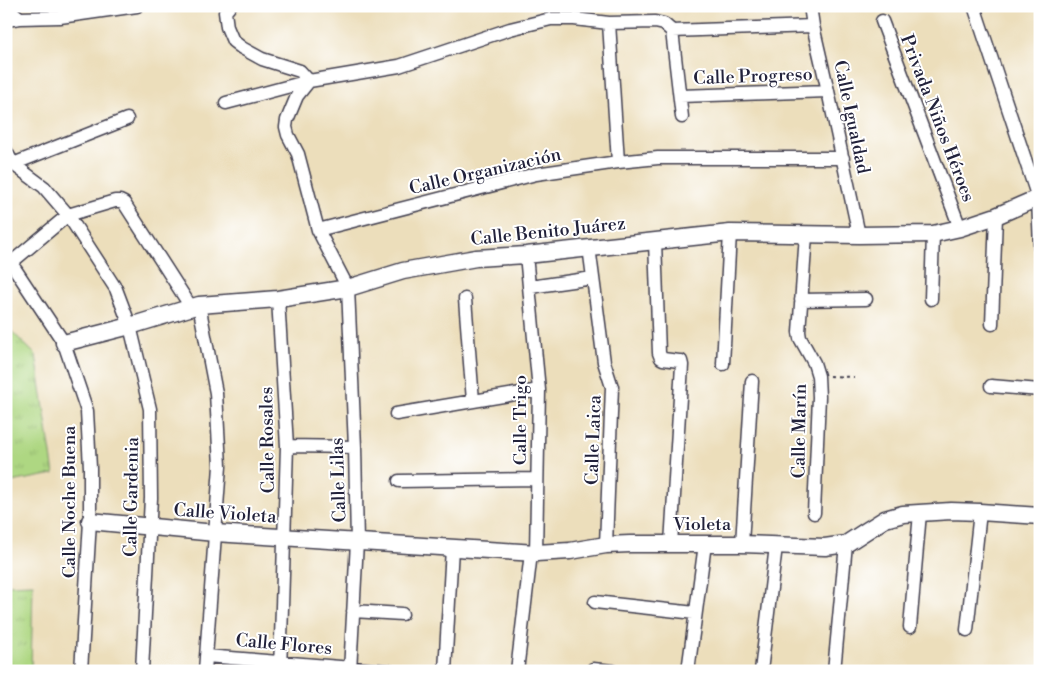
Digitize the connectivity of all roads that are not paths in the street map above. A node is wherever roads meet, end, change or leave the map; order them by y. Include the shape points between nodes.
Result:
1 (135, 6) edge
2 (230, 6) edge
3 (810, 6) edge
4 (974, 6) edge
5 (6, 7) edge
6 (83, 9) edge
7 (572, 12) edge
8 (20, 18) junction
9 (6, 20) edge
10 (882, 21) dead end
11 (609, 23) junction
12 (813, 26) junction
13 (672, 31) junction
14 (309, 81) junction
15 (828, 91) junction
16 (680, 96) junction
17 (226, 103) dead end
18 (682, 117) dead end
19 (127, 119) dead end
20 (6, 151) edge
21 (843, 158) junction
22 (618, 162) junction
23 (13, 164) junction
24 (1039, 198) edge
25 (68, 215) junction
26 (996, 216) junction
27 (960, 228) junction
28 (318, 230) junction
29 (730, 233) junction
30 (933, 234) junction
31 (806, 235) junction
32 (859, 235) junction
33 (655, 241) junction
34 (589, 247) junction
35 (1040, 248) edge
36 (526, 255) junction
37 (9, 265) edge
38 (593, 278) junction
39 (530, 287) junction
40 (348, 288) junction
41 (278, 299) junction
42 (465, 299) dead end
43 (866, 299) dead end
44 (931, 299) dead end
45 (801, 300) junction
46 (195, 306) junction
47 (992, 324) dead end
48 (130, 326) junction
49 (64, 343) junction
50 (723, 364) dead end
51 (752, 381) dead end
52 (991, 386) dead end
53 (539, 390) junction
54 (1040, 390) edge
55 (473, 401) junction
56 (396, 414) dead end
57 (287, 446) junction
58 (355, 447) junction
59 (537, 479) junction
60 (398, 481) dead end
61 (980, 512) junction
62 (814, 513) dead end
63 (920, 513) junction
64 (1040, 516) edge
65 (90, 521) junction
66 (149, 527) junction
67 (215, 533) junction
68 (284, 538) junction
69 (357, 542) junction
70 (671, 544) junction
71 (705, 544) junction
72 (742, 544) junction
73 (846, 544) junction
74 (606, 546) junction
75 (776, 546) junction
76 (452, 548) junction
77 (533, 553) junction
78 (595, 602) dead end
79 (353, 611) junction
80 (695, 613) junction
81 (402, 614) dead end
82 (910, 627) dead end
83 (968, 630) dead end
84 (206, 656) junction
85 (280, 666) edge
86 (350, 669) edge
87 (593, 669) dead end
88 (82, 671) edge
89 (142, 671) edge
90 (205, 671) edge
91 (389, 671) edge
92 (445, 671) edge
93 (517, 671) edge
94 (613, 671) edge
95 (688, 671) edge
96 (761, 671) edge
97 (834, 671) edge

1 - 6 street
2 - 14 street via 225,12 233,41 262,59 300,71
3 - 12 street, Calle Igualdad
4 - 24 street
5 - 8 street
6 - 8 street via 60,17
7 - 11 street
7 - 14 street via 399,66
8 - 9 street
10 - 27 street, Privada Niños Héroes
11 - 13 street via 654,22 664,24
11 - 22 street
12 - 13 street
12 - 15 street, Calle Igualdad
13 - 16 street, Calle Progreso
14 - 17 street
14 - 28 street via 297,96 286,127 298,154
15 - 16 street, Calle Progreso
15 - 21 street, Calle Igualdad
16 - 18 street, Calle Progreso
19 - 23 street
20 - 23 street
21 - 22 street, Calle Organización via 658,158
21 - 32 street, Calle Igualdad
22 - 28 street, Calle Organización via 536,174
23 - 25 street, Calle Gardenia via 44,187
24 - 26 street, Calle Benito Juárez
24 - 35 street
25 - 37 street
25 - 46 street via 115,201 122,202
25 - 48 street, Calle Gardenia via 116,290
26 - 27 street, Calle Benito Juárez
26 - 47 street
27 - 30 street, Calle Benito Juárez
28 - 40 street
29 - 31 street, Calle Benito Juárez
29 - 33 street, Calle Benito Juárez
29 - 50 street
30 - 32 street, Calle Benito Juárez
30 - 44 street
31 - 32 street, Calle Benito Juárez
31 - 45 street, Calle Marín
33 - 34 street, Calle Benito Juárez
33 - 70 street via 659,353 661,358 681,361 682,365
34 - 36 street, Calle Benito Juárez
34 - 38 street, Calle Laica
36 - 39 street, Calle Trigo
36 - 40 street, Calle Benito Juárez via 476,258 403,271
37 - 49 street, Calle Noche Buena
38 - 39 street
38 - 74 street, Calle Laica via 604,362 612,387
39 - 53 street, Calle Trigo
40 - 41 street, Calle Benito Juárez
40 - 58 street, Calle Lilas
41 - 46 street, Calle Benito Juárez
41 - 57 street, Calle Rosales
42 - 55 street
43 - 45 street
45 - 62 street, Calle Marín via 800,338 818,376
46 - 48 street, Calle Benito Juárez
46 - 67 street via 216,393 220,466
48 - 49 street, Calle Benito Juárez
48 - 66 street, Calle Gardenia via 150,409
49 - 65 street, Calle Noche Buena via 87,411
51 - 72 street
52 - 54 street
53 - 55 street
53 - 59 street, Calle Trigo
55 - 56 street
57 - 58 street
57 - 68 street, Calle Rosales
58 - 69 street, Calle Lilas
59 - 60 street
59 - 77 street, Calle Trigo
61 - 63 street, Violeta
61 - 64 street, Violeta
61 - 83 street
63 - 73 street, Violeta via 885,519
63 - 82 street
65 - 66 street, Calle Violeta
65 - 88 street, Calle Noche Buena
66 - 67 street, Calle Violeta
66 - 89 street, Calle Gardenia
67 - 68 street, Calle Violeta
67 - 84 street
68 - 69 street, Calle Violeta
68 - 85 street, Calle Rosales
69 - 76 street, Violeta
69 - 79 street, Calle Lilas
70 - 71 street, Violeta
70 - 74 street, Violeta
71 - 72 street, Violeta
71 - 80 street
72 - 75 street, Violeta
73 - 75 street, Violeta
73 - 97 street
74 - 77 street, Violeta
75 - 96 street
76 - 77 street, Violeta
76 - 92 street
77 - 93 street, Calle Trigo
78 - 80 street
79 - 81 street
79 - 86 street, Calle Lilas
80 - 95 street
84 - 85 street, Calle Flores
84 - 90 street
85 - 86 street, Calle Flores
86 - 91 street, Calle Flores
87 - 94 street

